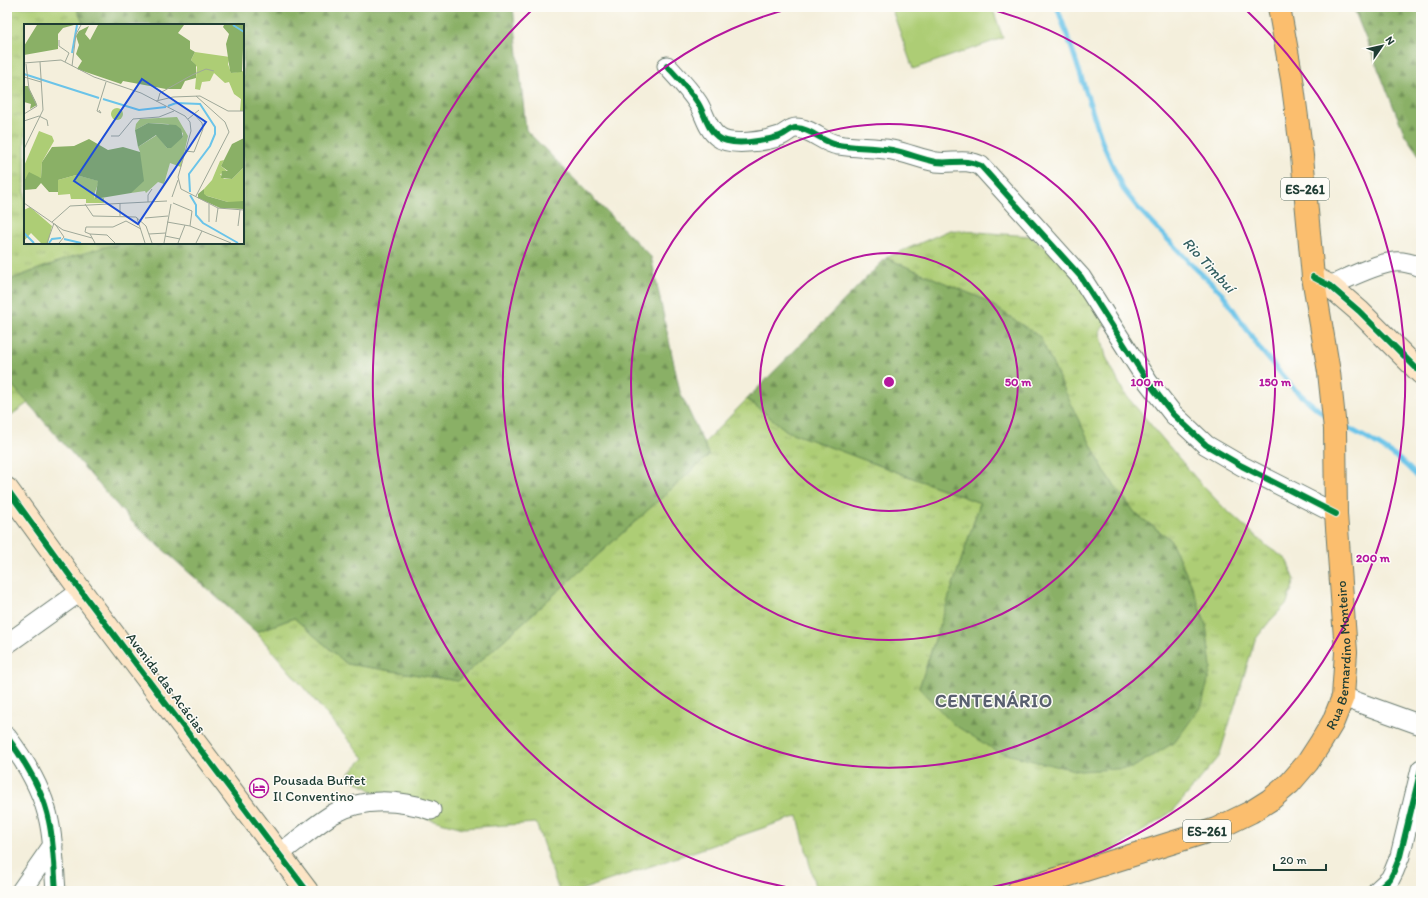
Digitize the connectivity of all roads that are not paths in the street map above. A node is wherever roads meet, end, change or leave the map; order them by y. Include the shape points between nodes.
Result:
1 (1279, 7) edge
2 (667, 66) dead end
3 (1421, 267) edge
4 (1322, 282) junction
5 (1421, 373) edge
6 (7, 489) edge
7 (1336, 514) junction
8 (81, 590) junction
9 (7, 644) edge
10 (1343, 697) junction
11 (1421, 725) edge
12 (7, 737) edge
13 (1421, 768) edge
14 (431, 810) dead end
15 (53, 845) junction
16 (280, 854) junction
17 (20, 891) edge
18 (56, 891) edge
19 (307, 891) edge
20 (1018, 891) edge
21 (1377, 891) edge

1 - 4 main road, Rua Bernardino Monteiro / ES-261
2 - 7 street via 692,94 711,129 724,140 752,142 800,129 837,145 892,150 936,162 969,161 981,166 1081,277 1148,382 1173,414 1206,445
3 - 4 street via 1411,263 1394,262
4 - 5 street via 1359,311
4 - 7 main road, Rua Bernardino Monteiro / ES-261 via 1335,429
6 - 8 street, Avenida das Acácias
7 - 10 main road, Rua Bernardino Monteiro / ES-261 via 1346,652
8 - 9 street
8 - 16 street, Avenida das Acácias
10 - 11 street
10 - 20 main road, Rua Bernardino Monteiro / ES-261 via 1333,722 1308,762 1290,783 1251,812 1216,829
12 - 15 street via 40,792 49,820
13 - 21 street via 1400,856 1392,875
14 - 16 street via 394,802 368,802 348,807 333,814
15 - 17 street
15 - 18 street
16 - 19 street, Avenida das Acácias

